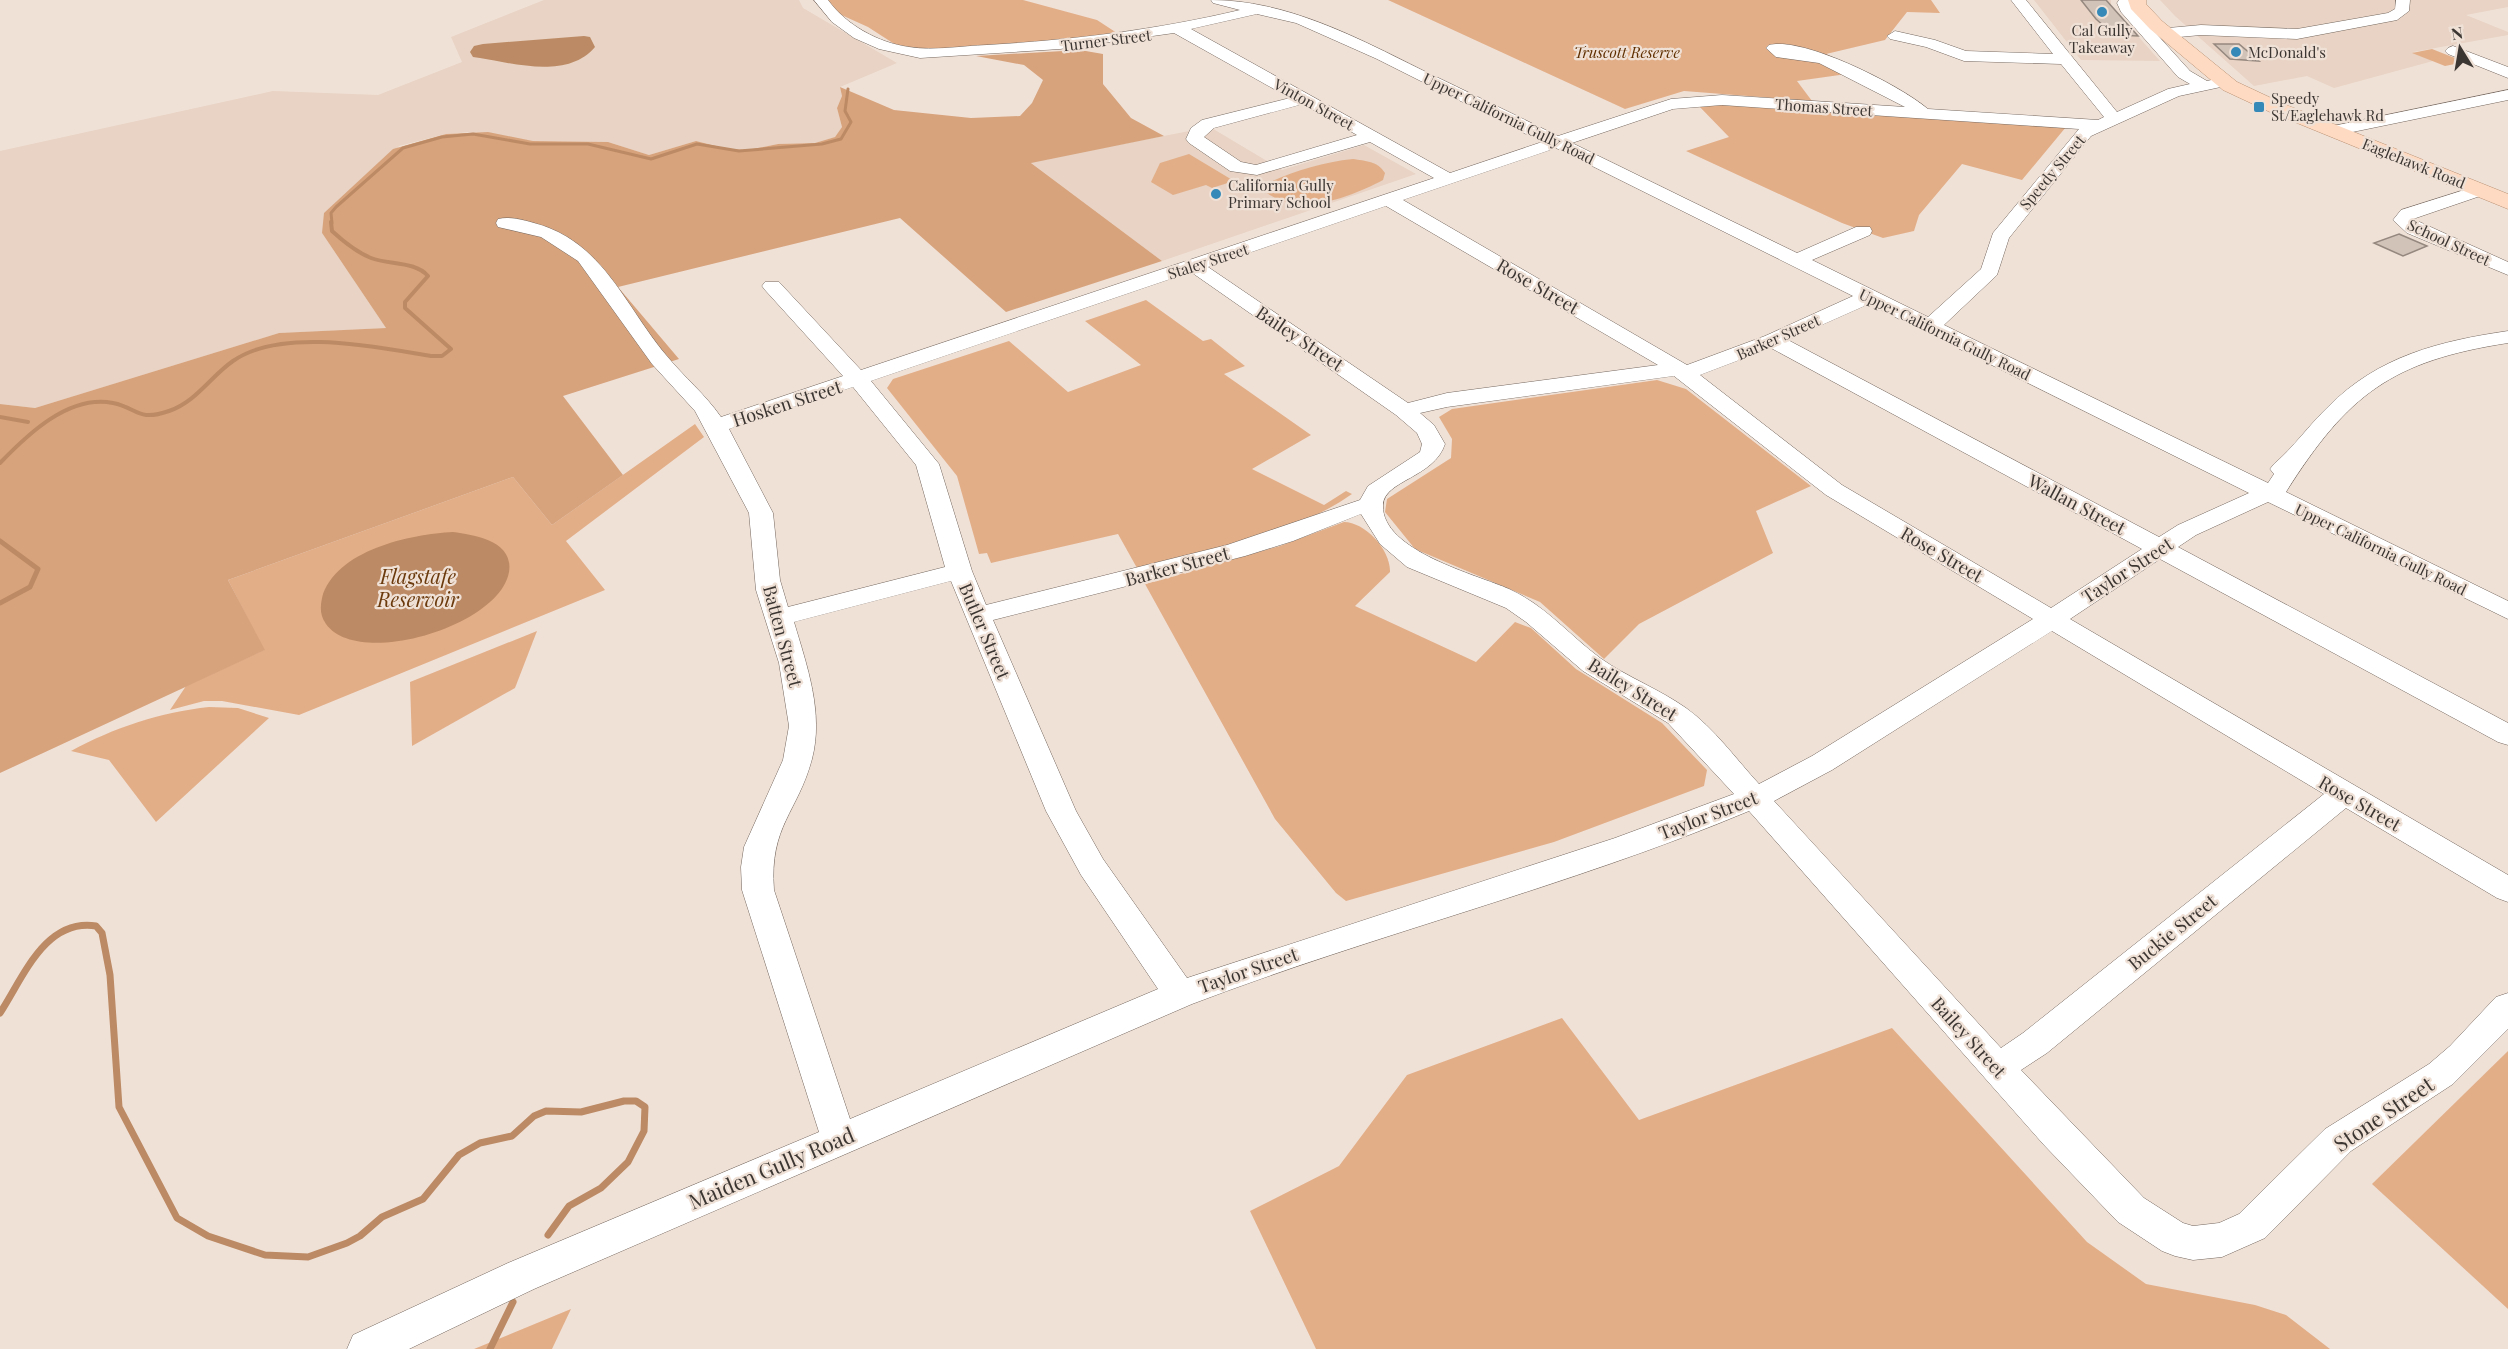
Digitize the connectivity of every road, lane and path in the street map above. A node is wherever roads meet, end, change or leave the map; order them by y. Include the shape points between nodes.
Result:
1 (821, 0) edge
2 (1227, 0) edge
3 (1292, 0) edge
4 (2018, 0) edge
5 (2131, 0) edge
6 (2138, 0) edge
7 (2403, 0) edge
8 (1264, 7) junction
9 (1179, 29) junction
10 (2165, 29) junction
11 (1895, 36) dead end
12 (2453, 51) dead end
13 (2064, 58) junction
14 (1817, 59) dead end
15 (2508, 73) edge
16 (2224, 82) junction
17 (2203, 85) junction
18 (2508, 95) edge
19 (1304, 99) junction
20 (1925, 115) junction
21 (2105, 121) junction
22 (2333, 130) junction
23 (1372, 136) junction
24 (1557, 142) junction
25 (1449, 179) junction
26 (2480, 190) junction
27 (1389, 200) junction
28 (2508, 202) edge
29 (505, 223) dead end
30 (1863, 231) dead end
31 (1797, 260) junction
32 (1194, 266) junction
33 (2508, 269) edge
34 (772, 286) dead end
35 (1870, 296) junction
36 (1931, 326) junction
37 (2508, 337) edge
38 (1772, 340) junction
39 (1682, 372) junction
40 (858, 379) junction
41 (1404, 410) junction
42 (716, 426) junction
43 (2259, 488) junction
44 (1371, 506) junction
45 (2160, 549) junction
46 (959, 571) junction
47 (2508, 611) edge
48 (979, 615) junction
49 (779, 618) junction
50 (2052, 619) junction
51 (2508, 735) edge
52 (2344, 794) junction
53 (1754, 798) junction
54 (2508, 890) edge
55 (1179, 994) junction
56 (2508, 1007) edge
57 (1998, 1068) junction
58 (839, 1138) junction
59 (2193, 1243) joint
60 (367, 1349) edge

1 - 9 street, Turner Street via 835,17 857,32 888,47 917,53 1066,45
2 - 8 street, Upper California Gully Road
3 - 8 street, Turner Street
4 - 13 street
5 - 17 street via 2124,3 2126,9 2184,74
6 - 10 main road, Eaglehawk Road via 2138,5
7 - 10 street via 2402,11 2392,17 2306,33
8 - 9 street, Turner Street
8 - 24 street, Upper California Gully Road via 1383,56
9 - 19 street, Vinton Street
10 - 16 main road, Eaglehawk Road
11 - 13 street via 1930,43 1964,56
12 - 15 street
13 - 21 street
14 - 20 street via 1902,98
16 - 17 street, Speedy Street
16 - 22 main road, Eaglehawk Road
17 - 21 street, Speedy Street via 2174,92
18 - 22 street
19 - 23 street, Vinton Street
19 - 23 street via 1208,124 1195,138 1236,166 1257,170
20 - 21 street, Thomas Street
20 - 24 street, Thomas Street via 1699,100 1659,107
21 - 36 street, Speedy Street via 2071,146 2007,227 1997,244 1990,271
22 - 26 main road, Eaglehawk Road
23 - 25 street, Vinton Street
24 - 25 street, Staley Street
24 - 31 street, Upper California Gully Road
25 - 27 street, Staley Street
26 - 28 main road, Eaglehawk Road
26 - 33 street, School Street via 2408,214 2402,220 2414,229
27 - 32 street, Staley Street
27 - 39 street, Rose Street
29 - 42 street, Batten Street via 571,243 623,306 659,360
30 - 31 street
31 - 35 street, Upper California Gully Road
32 - 40 street, Staley Street
32 - 41 street, Bailey Street
34 - 40 street, Butler Street
35 - 36 street, Upper California Gully Road
35 - 38 street, Barker Street
36 - 43 street, Upper California Gully Road
37 - 43 street, Taylor Street via 2435,350 2398,363 2361,388 2295,459 2279,489
38 - 39 street, Barker Street
38 - 45 street, Wallan Street
39 - 41 street, Barker Street via 1447,400
39 - 50 street, Rose Street via 1822,483
40 - 42 street, Hosken Street
40 - 46 street, Butler Street via 927,464
41 - 44 street, Bailey Street via 1430,432 1434,446 1425,459 1377,492
42 - 49 street, Batten Street via 765,525 769,591
43 - 45 street, Taylor Street
43 - 47 street, Upper California Gully Road
44 - 48 street, Barker Street via 1349,510 1250,546
44 - 53 street, Bailey Street via 1380,526 1404,552 1446,576 1515,602 1600,671 1676,713
45 - 50 street, Taylor Street
45 - 51 street, Wallan Street
46 - 48 street, Butler Street
46 - 49 street
48 - 55 street, Butler Street via 1061,811 1092,867
49 - 58 street, Batten Street via 800,703 802,738 792,775 760,839 756,873 758,890
50 - 52 street, Rose Street
50 - 53 street, Taylor Street via 1822,764
52 - 54 street, Rose Street
52 - 57 street, Buckie Street
53 - 55 street, Taylor Street via 1626,846
53 - 57 street, Bailey Street
55 - 58 street, Maiden Gully Road
56 - 59 street, Stone Street via 2441,1074 2338,1140 2252,1226 2222,1240
57 - 59 street, Bailey Street via 2131,1210 2175,1239
58 - 60 street, Maiden Gully Road via 521,1276

